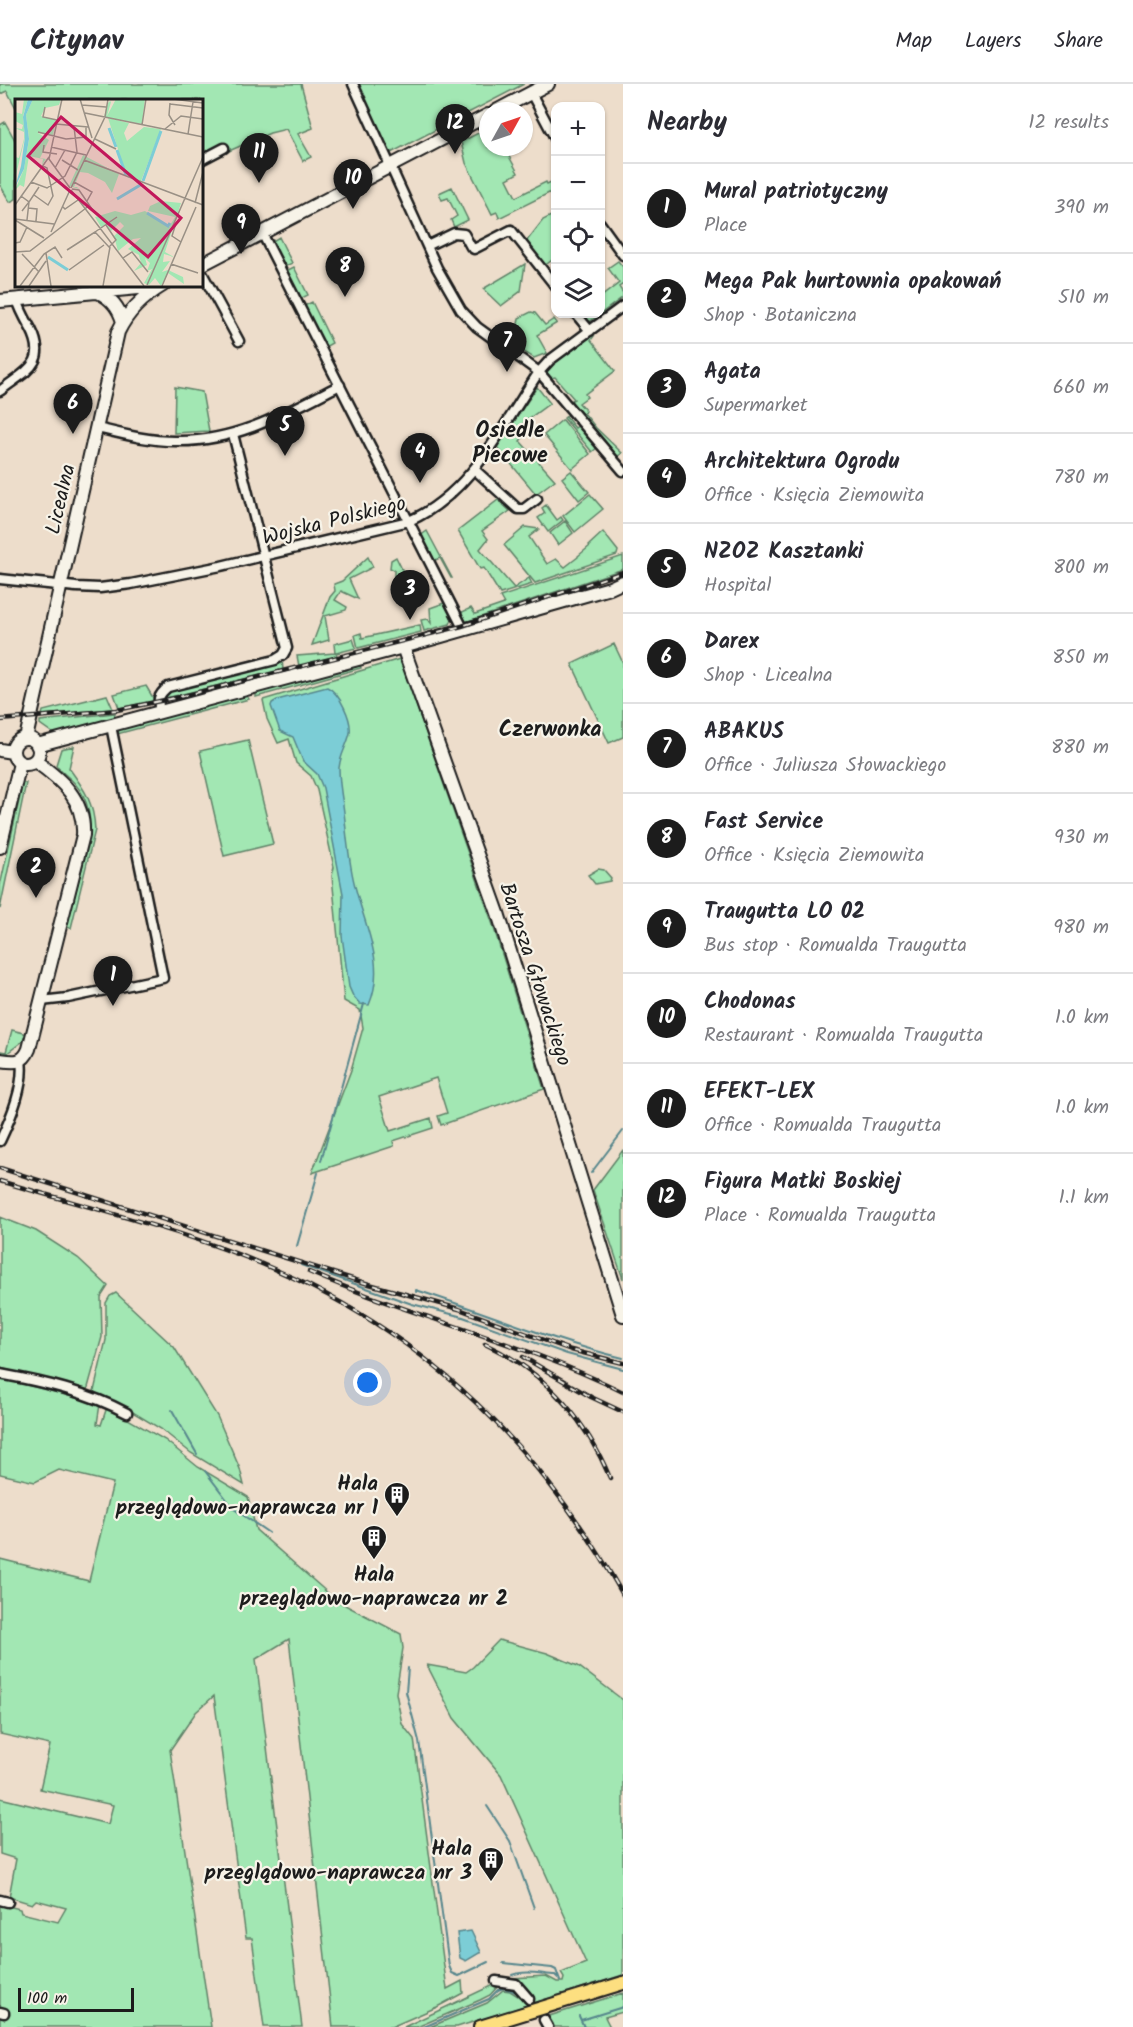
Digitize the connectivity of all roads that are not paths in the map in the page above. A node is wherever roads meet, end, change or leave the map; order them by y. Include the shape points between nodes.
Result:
1 (353, 84) edge
2 (548, 84) edge
3 (531, 93) junction
4 (514, 102) edge
5 (479, 120) edge
6 (551, 132) edge
7 (224, 148) dead end
8 (202, 159) edge
9 (391, 166) junction
10 (605, 230) edge
11 (262, 233) junction
12 (427, 246) junction
13 (623, 255) edge
14 (202, 264) edge
15 (202, 273) edge
16 (551, 282) edge
17 (153, 286) edge
18 (160, 286) edge
19 (97, 292) junction
20 (17, 299) junction
21 (0, 301) edge
22 (623, 306) edge
23 (579, 318) edge
24 (123, 322) junction
25 (590, 331) junction
26 (239, 341) dead end
27 (539, 372) junction
28 (340, 385) junction
29 (0, 391) edge
30 (97, 428) junction
31 (233, 435) junction
32 (474, 469) junction
33 (623, 471) edge
34 (537, 499) dead end
35 (409, 521) junction
36 (263, 557) junction
37 (0, 579) edge
38 (623, 582) edge
39 (61, 586) junction
40 (464, 630) junction
41 (403, 647) junction
42 (160, 712) junction
43 (111, 726) junction
44 (26, 738) junction
45 (38, 745) junction
46 (6, 751) edge
47 (35, 761) junction
48 (20, 763) junction
49 (0, 847) edge
50 (41, 1001) junction
51 (0, 1060) edge
52 (21, 1061) junction
53 (0, 1141) edge
54 (623, 1315) edge
55 (0, 1374) edge
56 (127, 1413) dead end
57 (496, 1981) dead end
58 (623, 1983) edge
59 (529, 1999) dead end
60 (480, 2027) edge

1 - 9 street
2 - 3 street
3 - 4 street
3 - 6 street
5 - 9 street
7 - 8 street
9 - 11 street
9 - 12 street
10 - 13 street
11 - 14 street
11 - 28 street
12 - 16 street via 454,233 465,234 474,249 511,230
12 - 27 street via 461,310 477,327
15 - 26 street
17 - 19 street
18 - 24 street, Licealna via 144,297
19 - 20 street
19 - 24 street via 111,300
20 - 21 street
20 - 29 street via 36,339 38,354 31,366
22 - 25 street, Wojska Polskiego
23 - 25 street
24 - 30 street, Licealna
25 - 27 street, Wojska Polskiego
27 - 32 street, Wojska Polskiego
27 - 33 street
28 - 31 street
28 - 35 street
30 - 31 street via 175,441
30 - 39 street, Licealna
31 - 36 street
32 - 34 street via 518,509
32 - 35 street, Wojska Polskiego via 431,510
35 - 36 street, Wojska Polskiego
35 - 40 street
36 - 39 street, Wojska Polskiego via 131,584 100,588
36 - 42 street via 287,648 283,656 168,687 157,700
37 - 39 street, Wojska Polskiego
38 - 40 street
39 - 44 street, Licealna
40 - 41 street
41 - 42 street
41 - 54 street, Bartosza Głowackiego via 498,913
42 - 43 street
43 - 45 street
43 - 50 street via 163,978
44 - 45 street
44 - 46 street
45 - 47 street
46 - 48 street
47 - 48 street
47 - 50 street via 72,793 84,826
48 - 49 street
50 - 52 street via 27,1055
51 - 52 street
52 - 53 street via 18,1091
55 - 56 street via 105,1401
57 - 59 street via 516,1984
58 - 60 main road

